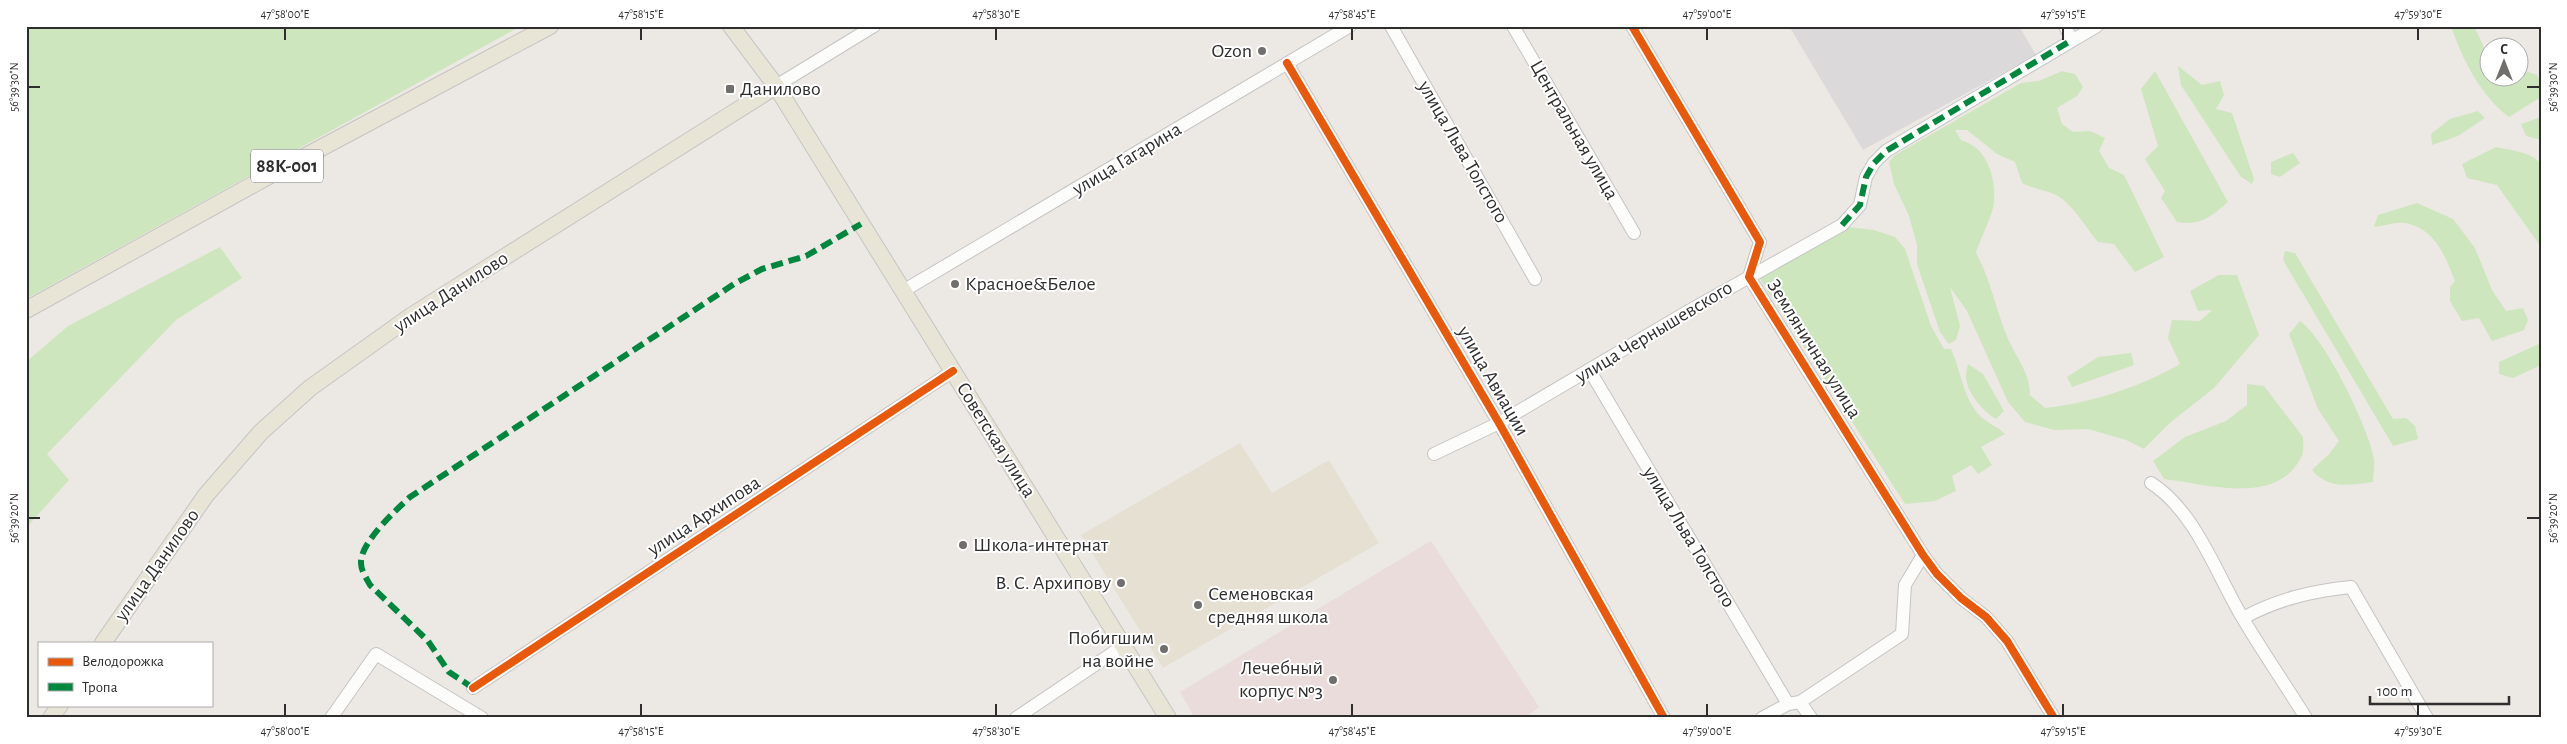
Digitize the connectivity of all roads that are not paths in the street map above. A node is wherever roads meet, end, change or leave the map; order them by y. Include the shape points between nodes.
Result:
1 (550, 26) edge
2 (731, 26) edge
3 (874, 26) edge
4 (1350, 26) edge
5 (1391, 26) edge
6 (1513, 26) edge
7 (1632, 26) edge
8 (2065, 26) edge
9 (2097, 26) edge
10 (2072, 40) junction
11 (1287, 63) junction
12 (776, 86) junction
13 (1634, 233) dead end
14 (1750, 277) junction
15 (1535, 279) dead end
16 (903, 291) junction
17 (26, 310) edge
18 (953, 371) junction
19 (1590, 371) junction
20 (1499, 423) junction
21 (1434, 454) dead end
22 (2151, 483) dead end
23 (1923, 555) junction
24 (2242, 618) junction
25 (104, 642) edge
26 (1123, 646) junction
27 (472, 688) dead end
28 (1794, 703) junction
29 (59, 706) edge
30 (51, 718) edge
31 (331, 718) edge
32 (482, 718) edge
33 (1016, 718) edge
34 (1168, 718) edge
35 (1664, 718) edge
36 (1762, 718) edge
37 (1812, 718) edge
38 (2054, 718) edge
39 (2306, 718) edge
40 (2427, 718) edge

1 - 17 main road, 88К-001
2 - 12 main road, Советская улица
3 - 12 street, улица Данилово
4 - 11 street, улица Гагарина
5 - 15 street, улица Льва Толстого
6 - 13 street, Центральная улица
7 - 14 street, Земляничная улица via 1760,242
8 - 10 street
9 - 10 street, улица Чернышевского
10 - 14 street, улица Чернышевского via 1886,151 1866,177 1860,205 1842,225
11 - 16 street, улица Гагарина
11 - 20 street, улица Авиации
12 - 16 main road, Советская улица
12 - 25 main road, улица Данилово via 411,316 310,388 242,452 206,495
14 - 19 street, улица Чернышевского
14 - 23 street, Земляничная улица
16 - 18 main road, Советская улица
18 - 26 main road, Советская улица
18 - 27 street, улица Архипова
19 - 20 street, улица Чернышевского
19 - 28 street, улица Льва Толстого
20 - 21 street, улица Чернышевского
20 - 35 street, улица Авиации
22 - 24 street via 2166,493 2184,513
23 - 28 street via 1905,585 1902,634
23 - 38 street, Земляничная улица via 1937,574 1961,598 1986,616 2007,641
24 - 39 street
24 - 40 street via 2288,597 2352,587
26 - 33 street
26 - 34 main road, Советская улица
28 - 36 street
28 - 37 street, улица Льва Толстого
29 - 30 main road
31 - 32 street via 376,654

